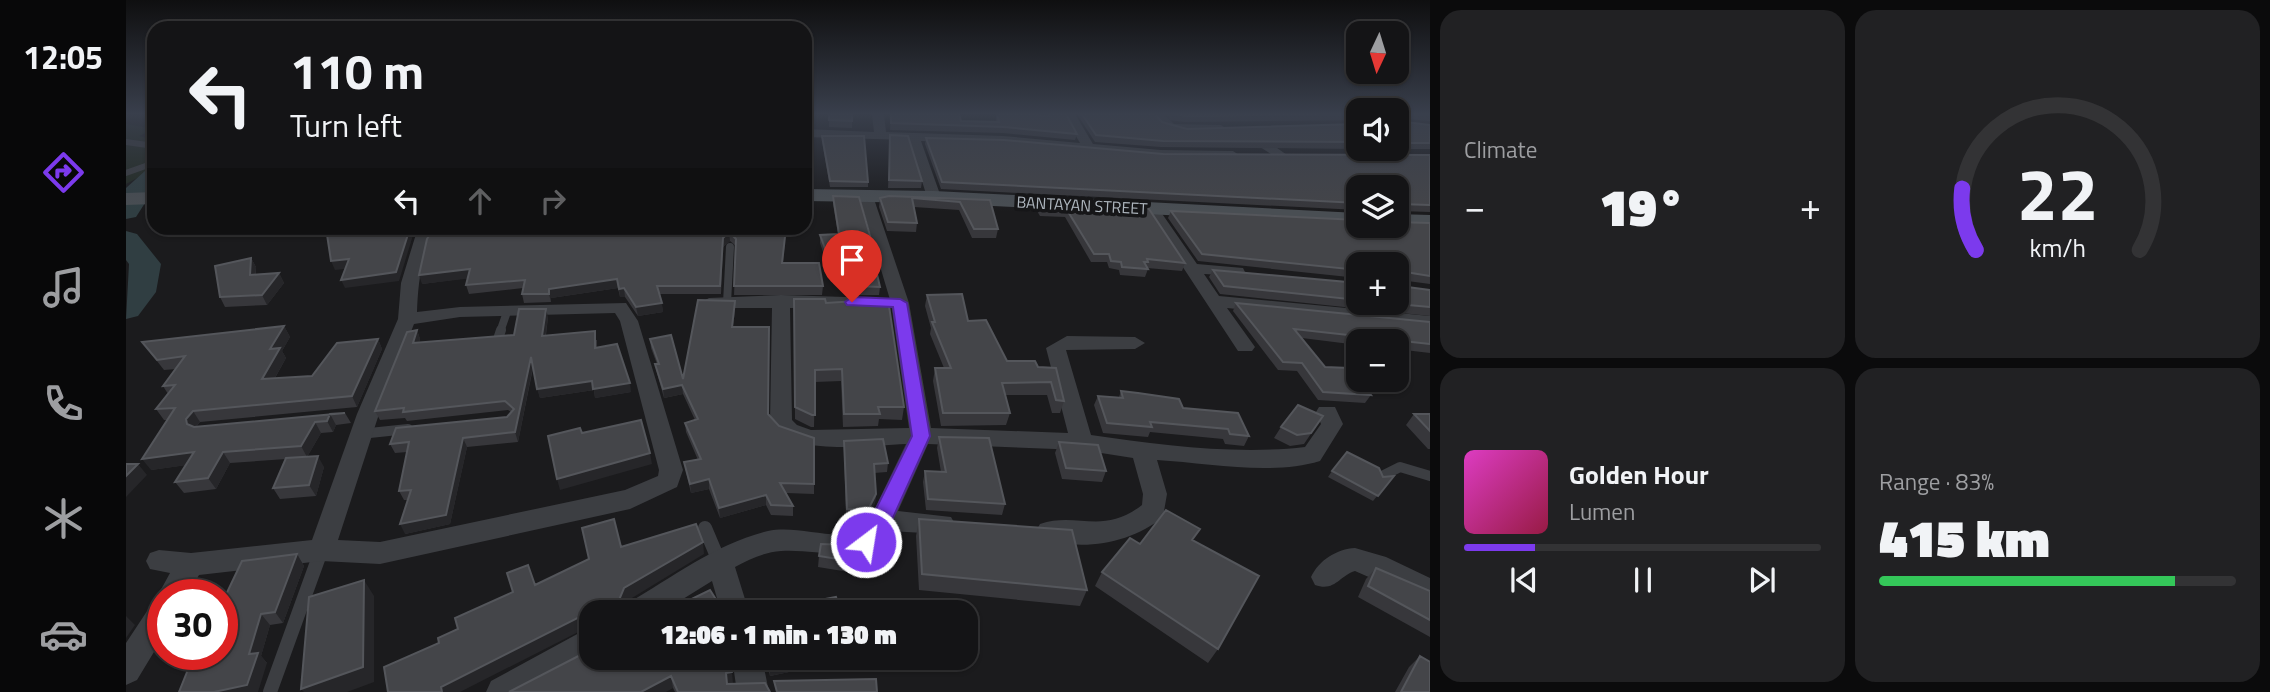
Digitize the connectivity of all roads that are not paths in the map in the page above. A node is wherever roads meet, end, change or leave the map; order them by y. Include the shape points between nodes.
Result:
1 (917, 146) edge
2 (1091, 146) edge
3 (1272, 146) edge
4 (147, 166) edge
5 (126, 173) edge
6 (812, 195) edge
7 (866, 196) junction
8 (934, 197) junction
9 (147, 198) edge
10 (126, 199) edge
11 (1151, 208) junction
12 (1346, 218) edge
13 (1409, 221) edge
14 (1430, 222) edge
15 (424, 235) edge
16 (730, 247) dead end
17 (1189, 268) junction
18 (1254, 274) edge
19 (781, 300) junction
20 (1214, 301) junction
21 (701, 302) edge
22 (727, 303) junction
23 (900, 303) junction
24 (508, 312) junction
25 (407, 319) junction
26 (1430, 322) edge
27 (498, 339) edge
28 (1135, 343) dead end
29 (1245, 347) dead end
30 (1327, 412) dead end
31 (361, 421) junction
32 (414, 428) edge
33 (921, 436) junction
34 (1082, 442) junction
35 (1143, 451) junction
36 (1382, 476) edge
37 (1430, 476) edge
38 (880, 520) junction
39 (963, 526) edge
40 (705, 528) dead end
41 (1031, 530) edge
42 (321, 550) junction
43 (159, 561) dead end
44 (191, 564) junction
45 (721, 564) junction
46 (1325, 577) dead end
47 (182, 579) edge
48 (1430, 592) edge
49 (659, 600) edge
50 (732, 600) edge
51 (147, 637) edge
52 (579, 648) edge
53 (126, 670) edge
54 (749, 670) edge
55 (270, 692) edge
56 (502, 692) edge
57 (753, 692) edge

1 - 8 street
2 - 3 street via 1161,154 1287,155
4 - 5 lane
6 - 7 main road, BANTAYAN STREET
7 - 8 main road, BANTAYAN STREET
7 - 23 street
8 - 11 main road, BANTAYAN STREET
9 - 10 main road
11 - 12 main road, BANTAYAN STREET
11 - 17 street
13 - 14 main road
15 - 25 street via 410,283
16 - 22 lane
17 - 18 street
17 - 20 street
19 - 22 street
19 - 23 street
19 - 33 street via 781,422 789,431 811,438
20 - 26 street
20 - 29 street
21 - 22 street
23 - 33 street
24 - 25 street
24 - 27 lane
24 - 42 street via 611,305 625,311 671,470 668,481 631,499 448,540 380,553
25 - 31 street
28 - 34 street via 1068,342 1056,348
30 - 35 street via 1332,424 1312,455 1303,457
31 - 32 lane
31 - 42 street
33 - 34 street
33 - 38 street
34 - 35 street
35 - 41 street via 1155,494 1154,510 1138,524 1100,535
36 - 37 lane via 1400,465
38 - 39 street
38 - 45 street via 874,536 866,542 768,542
40 - 45 lane
42 - 44 street
42 - 55 lane
43 - 44 street
44 - 47 street
45 - 49 street
45 - 50 street
46 - 48 street via 1347,560 1357,560
51 - 53 street
52 - 56 street
54 - 57 street

